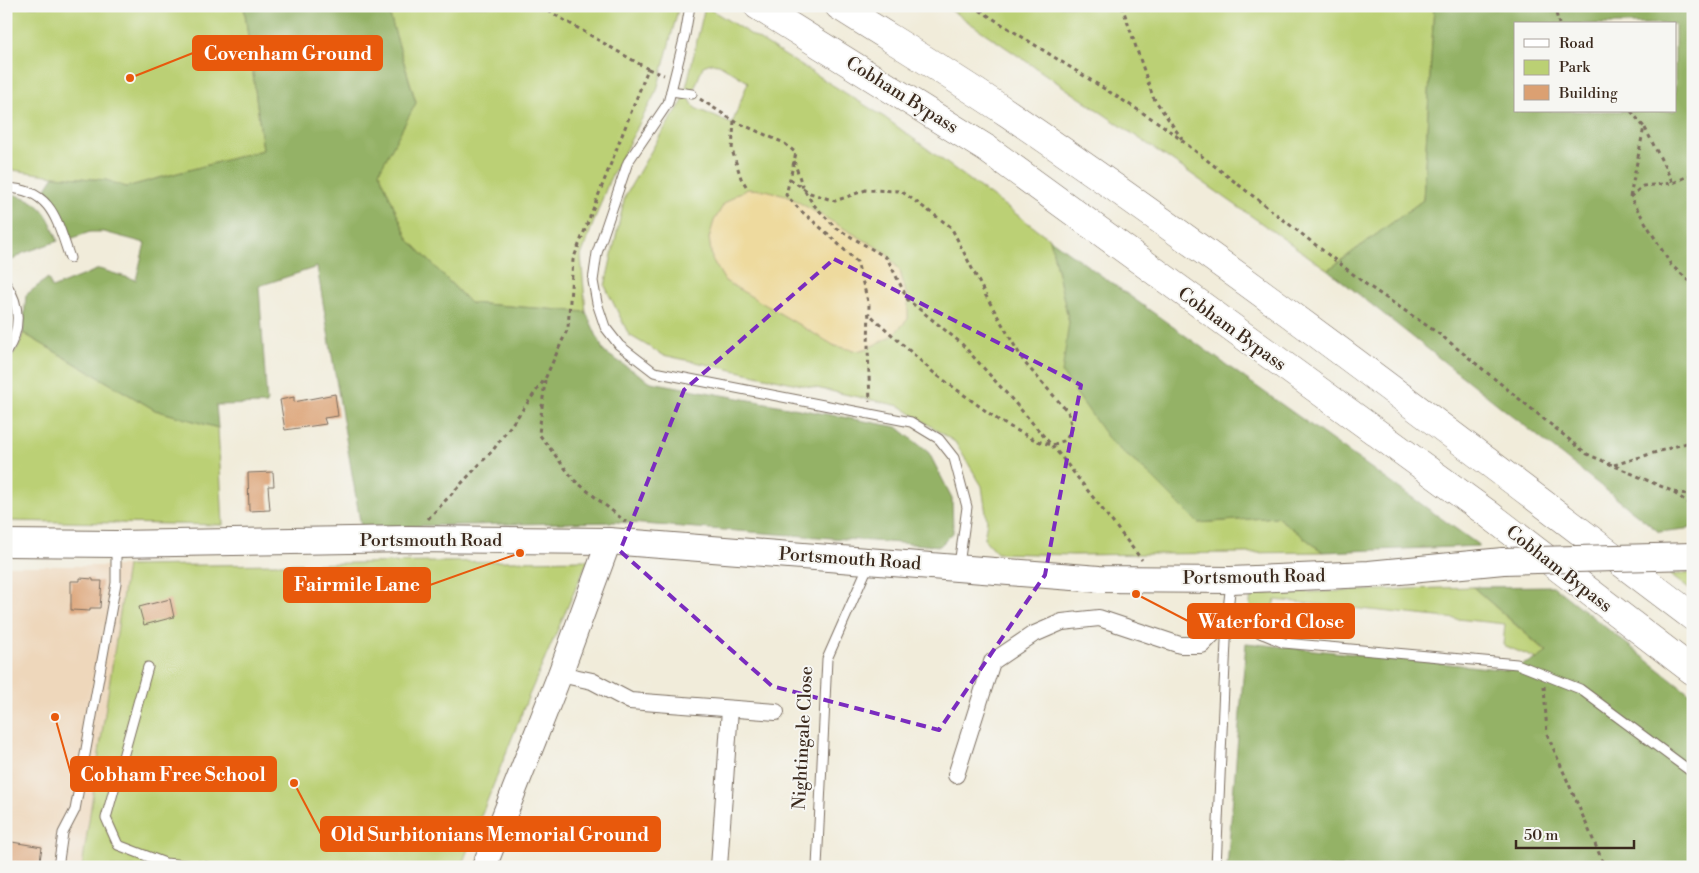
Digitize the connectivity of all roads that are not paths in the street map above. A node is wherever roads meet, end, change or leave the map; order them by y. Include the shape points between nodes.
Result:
1 (690, 6) edge
2 (758, 6) edge
3 (839, 6) edge
4 (671, 91) junction
5 (692, 94) road end
6 (6, 188) edge
7 (70, 258) dead end
8 (6, 284) edge
9 (6, 352) edge
10 (609, 541) junction
11 (6, 543) edge
12 (116, 544) junction
13 (1693, 556) edge
14 (870, 561) junction
15 (958, 568) junction
16 (1231, 580) junction
17 (1278, 617) dead end
18 (1693, 617) edge
19 (1227, 619) junction
20 (1262, 634) junction
21 (148, 667) dead end
22 (1693, 672) edge
23 (560, 674) junction
24 (730, 709) junction
25 (776, 712) dead end
26 (1693, 773) edge
27 (956, 775) dead end
28 (58, 867) edge
29 (208, 867) edge
30 (484, 867) edge
31 (719, 867) edge
32 (817, 867) edge
33 (1216, 867) edge

1 - 4 lane
2 - 22 highway, Cobham Bypass via 987,149 1487,513
3 - 18 highway via 1007,113 1226,268
4 - 5 lane
4 - 15 lane via 668,103 628,162 597,253 593,281 605,327 619,345 654,372 911,422 939,440 954,458 968,507
6 - 7 lane via 27,190 48,206
8 - 9 lane via 16,306 18,320 14,341
10 - 12 main road, Portsmouth Road via 409,539
10 - 14 main road, Portsmouth Road
10 - 23 street
11 - 12 main road, Portsmouth Road
12 - 28 lane via 116,582 76,810 63,833
13 - 16 main road, Portsmouth Road, bridge via 1504,561 1369,574
14 - 15 main road, Portsmouth Road
14 - 32 lane, Nightingale Close via 827,659
15 - 16 main road, Portsmouth Road via 1099,579
16 - 19 lane
17 - 20 lane
19 - 20 lane
19 - 27 street via 1202,645 1180,645 1099,618 1062,622 1032,635 992,662
19 - 33 lane
20 - 26 lane via 1284,643 1517,664 1580,690
21 - 29 lane via 106,818 118,845 164,863
23 - 24 street, Nightingale Close via 592,681 630,701
23 - 30 street
24 - 25 street, Nightingale Close
24 - 31 street

